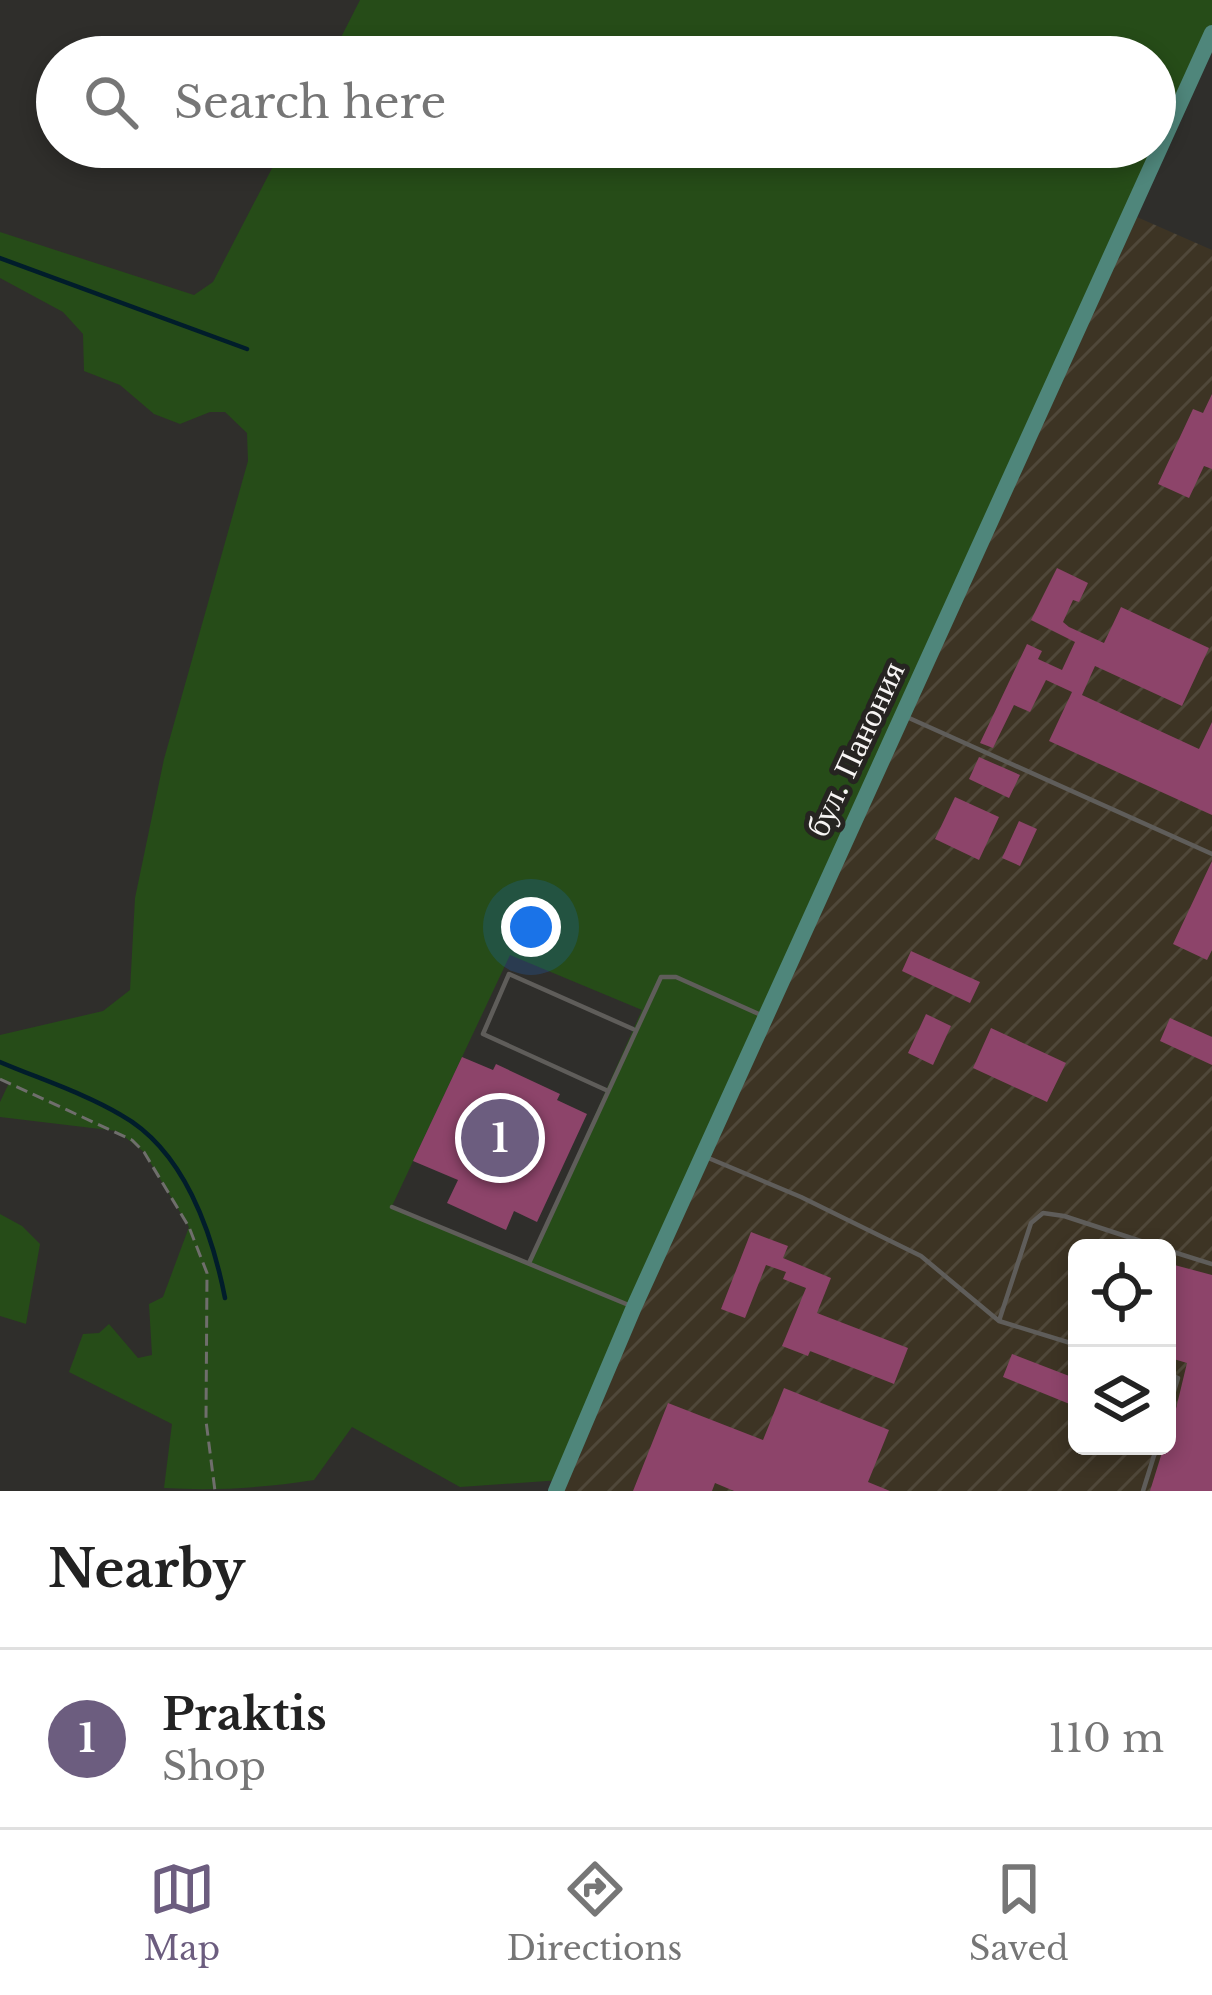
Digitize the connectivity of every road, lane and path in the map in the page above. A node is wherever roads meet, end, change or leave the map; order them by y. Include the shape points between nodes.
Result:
1 (1212, 33) edge
2 (1176, 113) edge
3 (1151, 168) edge
4 (904, 716) junction
5 (1212, 854) edge
6 (766, 1018) junction
7 (634, 1029) junction
8 (0, 1079) edge
9 (607, 1090) junction
10 (703, 1156) junction
11 (392, 1207) dead end
12 (1134, 1239) edge
13 (1176, 1253) edge
14 (529, 1263) junction
15 (1212, 1264) edge
16 (634, 1307) junction
17 (998, 1321) junction
18 (1068, 1342) edge
19 (1154, 1455) edge
20 (559, 1485) edge
21 (215, 1491) edge
22 (542, 1491) edge
23 (1143, 1491) edge

1 - 2 main road, бул. Панония
3 - 4 main road, бул. Панония
4 - 5 lane
4 - 6 main road, бул. Панония
6 - 7 lane via 667,974
6 - 10 main road, бул. Панония
7 - 9 lane
7 - 9 lane via 509,974 483,1034
8 - 21 path via 132,1140 189,1227 207,1273 205,1395
9 - 14 lane
10 - 16 main road, бул. Панония
10 - 17 lane via 921,1256
11 - 14 lane
12 - 17 lane via 1043,1213 1031,1223
13 - 15 lane
14 - 16 lane
16 - 20 main road, бул. Панония
17 - 18 lane
19 - 23 lane
20 - 22 lane

